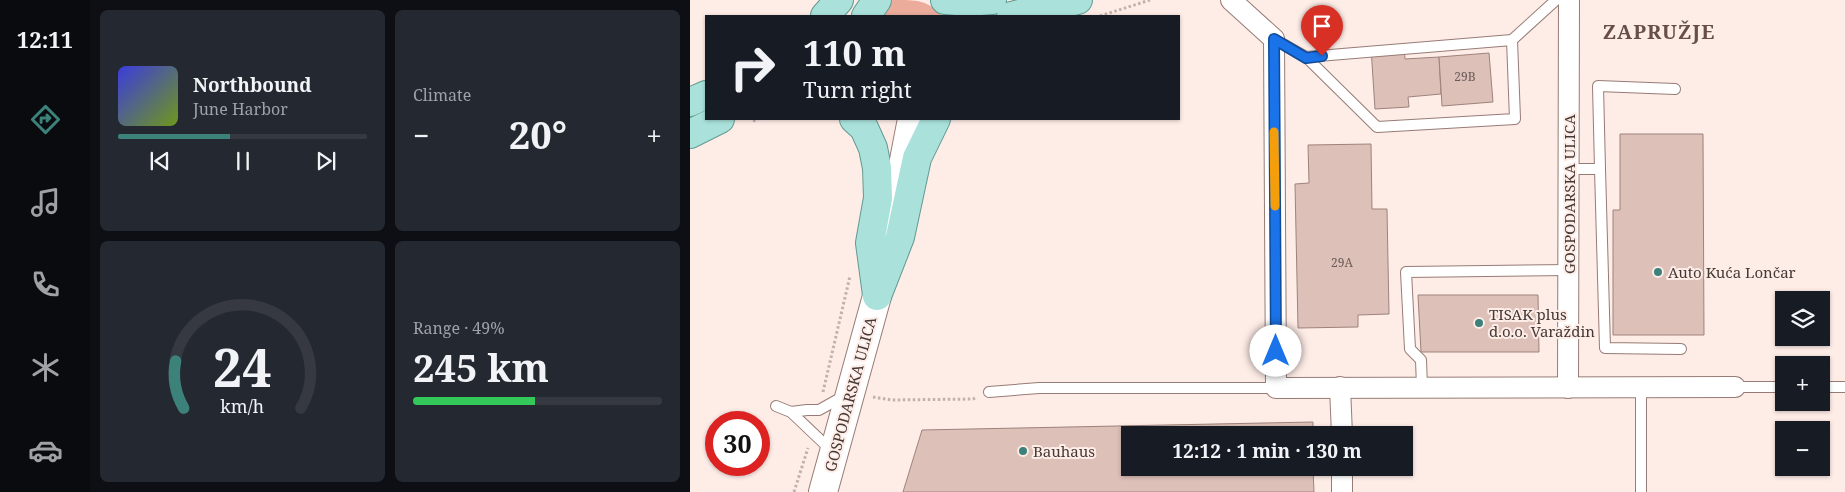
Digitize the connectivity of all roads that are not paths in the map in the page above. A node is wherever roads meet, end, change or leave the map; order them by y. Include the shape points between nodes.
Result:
1 (839, 0) edge
2 (877, 0) edge
3 (944, 0) edge
4 (992, 0) edge
5 (1078, 0) edge
6 (1085, 0) edge
7 (1231, 0) edge
8 (1556, 0) edge
9 (1569, 0) edge
10 (826, 15) edge
11 (867, 15) edge
12 (954, 15) edge
13 (1015, 15) edge
14 (1061, 15) edge
15 (1274, 39) junction
16 (1512, 40) junction
17 (1306, 58) junction
18 (1675, 88) dead end
19 (705, 95) edge
20 (690, 102) edge
21 (718, 120) edge
22 (855, 120) edge
23 (893, 120) edge
24 (912, 120) edge
25 (936, 120) edge
26 (690, 134) edge
27 (1569, 169) junction
28 (1600, 169) junction
29 (888, 236) junction
30 (1569, 270) junction
31 (877, 296) junction
32 (1681, 349) dead end
33 (1340, 387) junction
34 (1422, 387) junction
35 (1735, 387) joint
36 (1775, 387) edge
37 (1830, 387) edge
38 (1845, 387) edge
39 (1276, 388) junction
40 (1568, 388) junction
41 (1641, 388) junction
42 (989, 392) road end
43 (862, 394) junction
44 (776, 406) dead end
45 (791, 412) junction
46 (1342, 426) edge
47 (834, 453) junction
48 (1342, 476) edge
49 (823, 492) edge
50 (1342, 492) edge
51 (1641, 492) edge

1 - 10 main road
2 - 11 main road
3 - 4 main road
3 - 12 main road
5 - 13 main road
6 - 14 main road
7 - 15 street
8 - 16 lane
9 - 27 street, GOSPODARSKA ULICA
15 - 17 lane
15 - 39 street
16 - 17 lane
16 - 17 lane via 1515,119 1377,127
18 - 28 lane via 1598,86
19 - 20 main road
21 - 26 main road
22 - 31 main road via 864,128 877,168 878,198 870,243
23 - 29 main road
24 - 29 main road
25 - 31 main road via 917,158 900,237
27 - 28 lane
27 - 30 street, GOSPODARSKA ULICA
28 - 32 lane via 1605,348
29 - 31 main road, GOSPODARSKA ULICA
30 - 34 lane via 1406,272 1410,349 1421,360
30 - 40 street, GOSPODARSKA ULICA
31 - 43 main road, GOSPODARSKA ULICA
33 - 34 street
33 - 39 street
33 - 46 street
34 - 40 street
35 - 36 lane
35 - 41 street
37 - 38 lane
39 - 42 lane via 1039,388
40 - 41 street
41 - 51 lane
43 - 45 lane via 819,410
43 - 47 main road, GOSPODARSKA ULICA
44 - 45 lane
45 - 47 lane
47 - 49 main road, GOSPODARSKA ULICA
48 - 50 street

